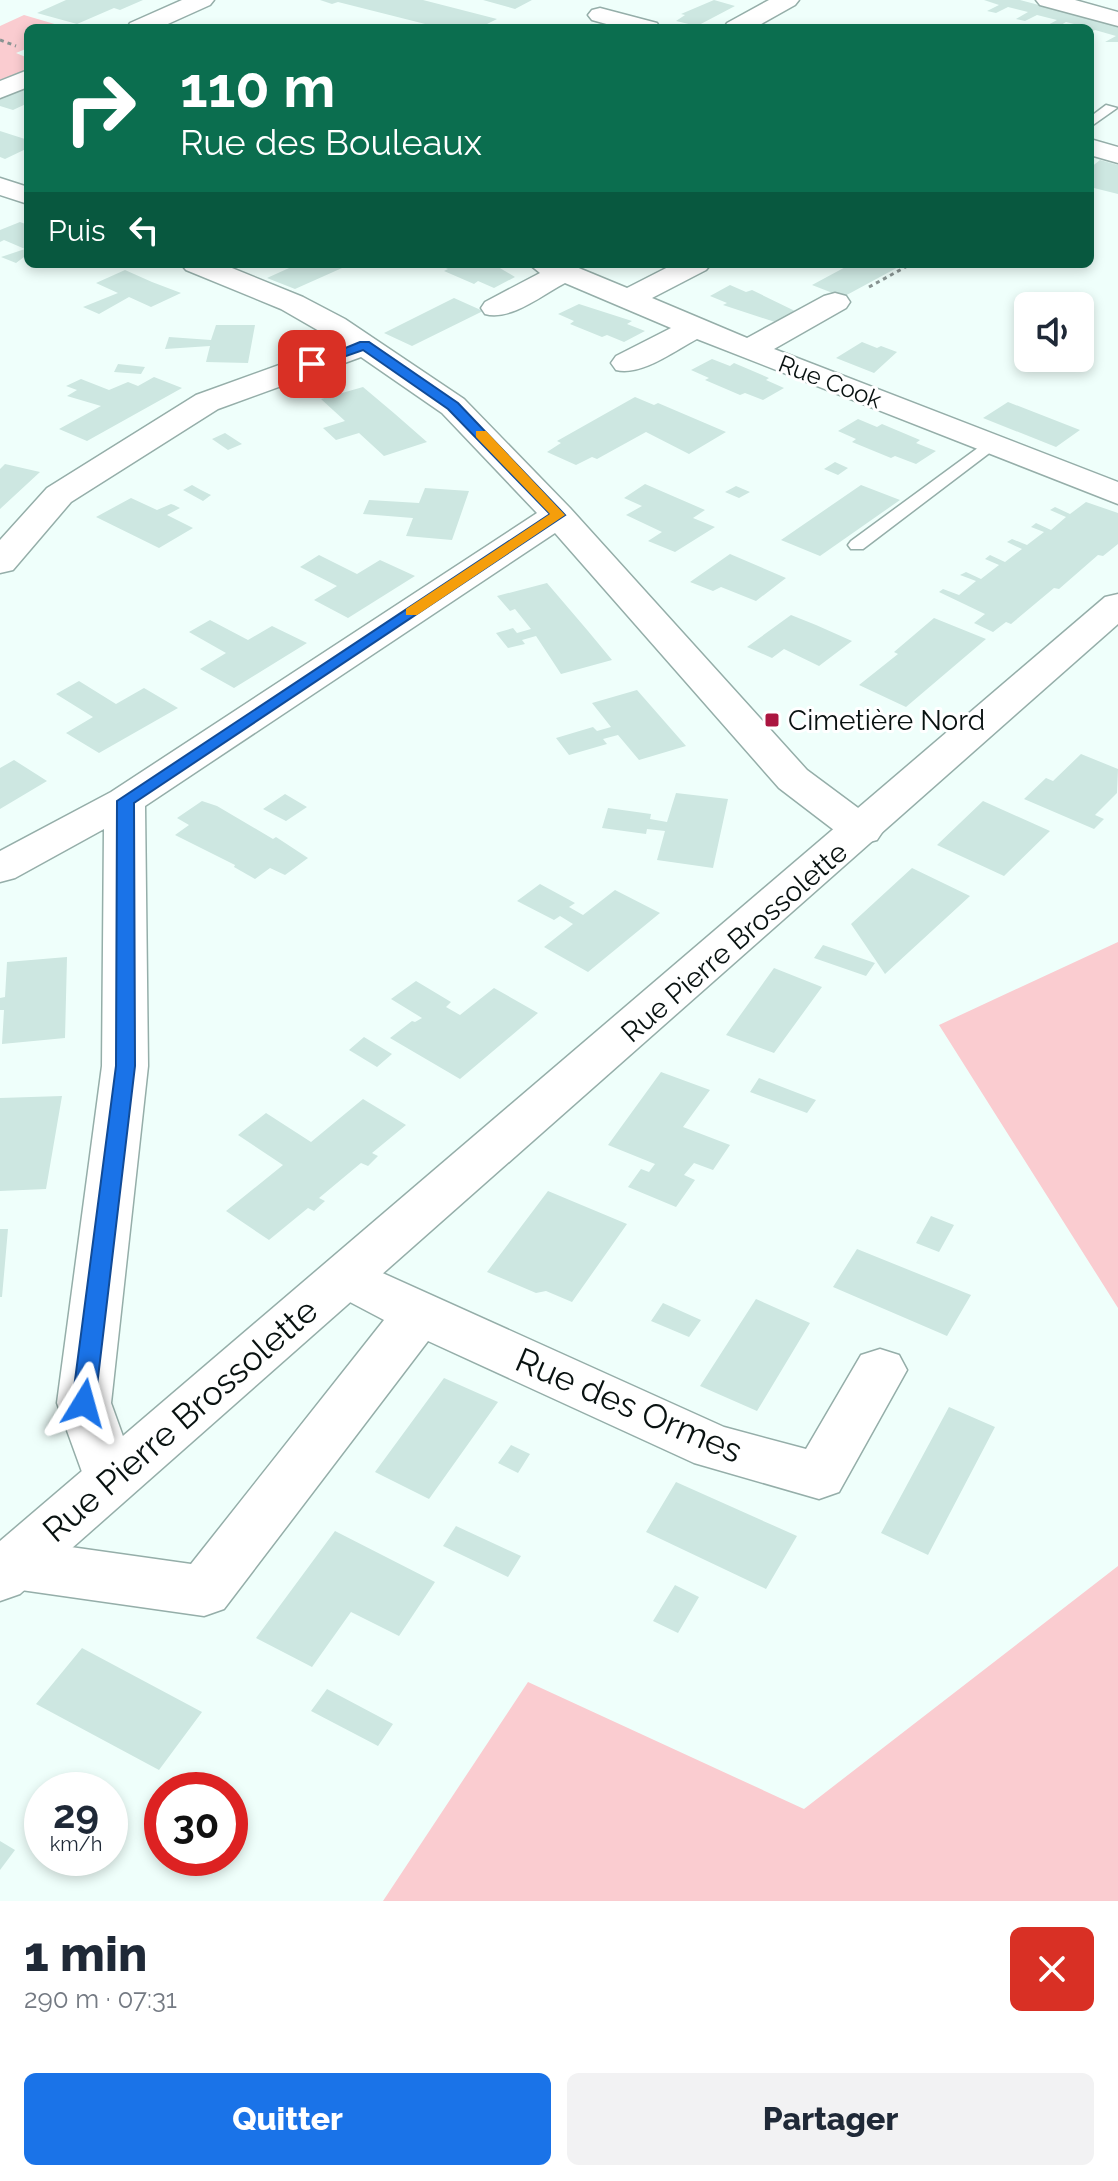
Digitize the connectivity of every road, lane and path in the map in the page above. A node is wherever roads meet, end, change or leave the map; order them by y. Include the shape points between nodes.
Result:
1 (202, 0) edge
2 (787, 0) edge
3 (1048, 0) edge
4 (600, 15) dead end
5 (1118, 19) edge
6 (148, 24) edge
7 (633, 24) edge
8 (743, 24) edge
9 (24, 80) edge
10 (0, 90) edge
11 (1111, 108) dead end
12 (1094, 120) edge
13 (1094, 148) edge
14 (1118, 155) edge
15 (206, 268) edge
16 (554, 268) edge
17 (688, 268) edge
18 (628, 299) junction
19 (835, 302) dead end
20 (496, 308) dead end
21 (696, 327) junction
22 (365, 345) junction
23 (750, 349) junction
24 (627, 363) dead end
25 (990, 444) junction
26 (1118, 494) edge
27 (558, 515) junction
28 (857, 545) dead end
29 (0, 562) edge
30 (1118, 605) edge
31 (125, 801) junction
32 (862, 831) junction
33 (0, 868) edge
34 (347, 1277) junction
35 (419, 1314) junction
36 (880, 1370) dead end
37 (110, 1478) junction
38 (7, 1570) edge

1 - 6 street
2 - 8 street
3 - 5 street
4 - 7 street
9 - 10 street
11 - 12 lane
13 - 14 street
15 - 22 street via 292,303
16 - 18 street, Rue Cook
16 - 20 street
17 - 18 street
18 - 21 street, Rue Cook
19 - 23 street
21 - 23 street, Rue Cook
21 - 24 street
22 - 27 street via 453,406
22 - 29 street via 207,402 59,495
23 - 25 street, Rue Cook
25 - 26 street, Rue Cook
25 - 28 lane
27 - 31 street
27 - 32 street via 793,779
30 - 32 street, Rue Pierre Brossolette
31 - 33 street
31 - 37 street via 125,1066 84,1403
32 - 34 street, Rue Pierre Brossolette
34 - 35 street
34 - 37 street, Rue Pierre Brossolette
35 - 36 street, Rue des Ormes via 713,1447 819,1476
35 - 38 street, Rue Pierre Brossolette via 204,1591
37 - 38 street, Rue Pierre Brossolette

